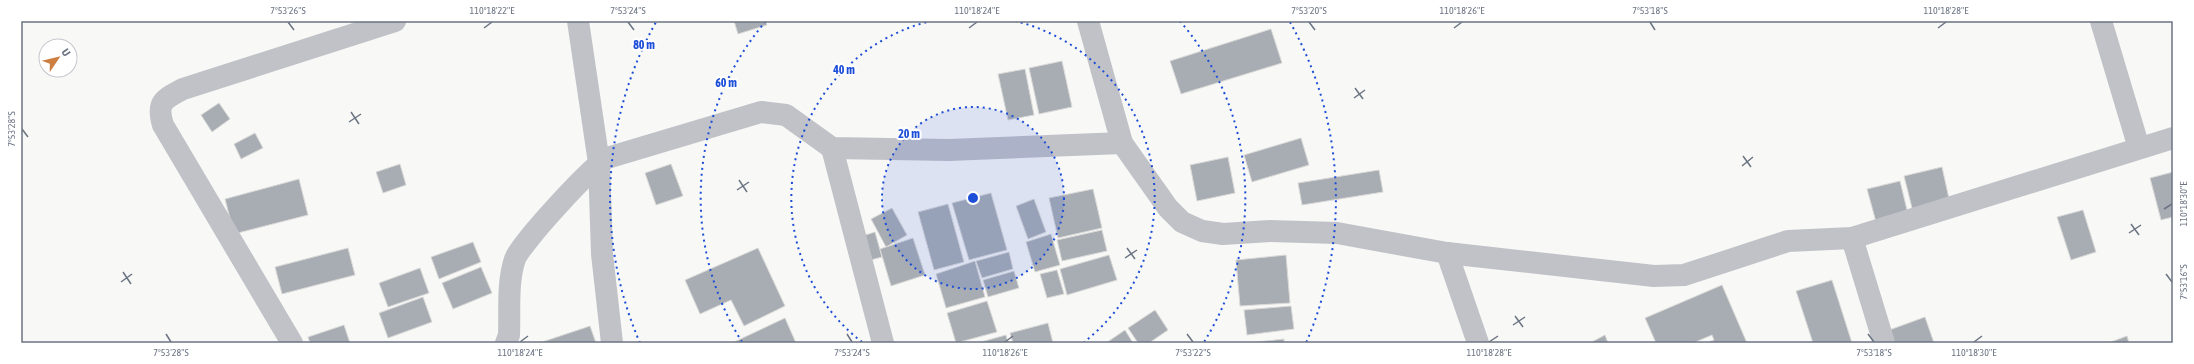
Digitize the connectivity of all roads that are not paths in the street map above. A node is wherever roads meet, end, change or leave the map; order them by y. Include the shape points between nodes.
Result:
1 (395, 21) edge
2 (578, 21) edge
3 (1088, 21) edge
4 (2101, 21) edge
5 (2173, 138) edge
6 (1122, 143) junction
7 (832, 148) junction
8 (2139, 148) junction
9 (599, 163) junction
10 (1852, 238) junction
11 (1447, 253) junction
12 (292, 343) edge
13 (506, 343) edge
14 (612, 343) edge
15 (883, 343) edge
16 (1478, 343) edge
17 (1884, 343) edge

1 - 12 street via 183,89 167,97 161,104 159,112 163,124
2 - 9 street
3 - 6 street
4 - 8 street
5 - 8 street
6 - 7 street via 949,150
6 - 11 street via 1168,208 1182,222 1202,231 1223,234 1270,231 1337,233
7 - 9 street via 786,115 761,112 607,158
7 - 15 street
8 - 10 street
9 - 13 street via 518,253 512,272
9 - 14 street via 602,254
10 - 11 street via 1788,241 1684,275 1666,276
10 - 17 street
11 - 16 street

